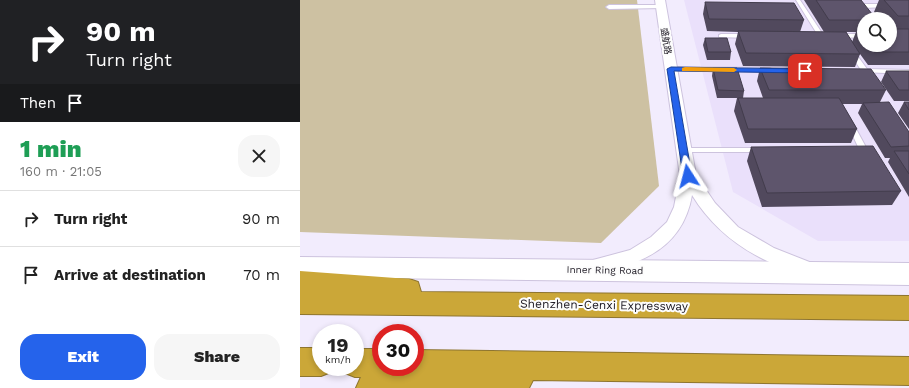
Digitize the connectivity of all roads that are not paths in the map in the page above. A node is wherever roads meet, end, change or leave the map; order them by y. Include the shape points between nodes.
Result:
1 (798, 0) edge
2 (858, 0) edge
3 (660, 3) edge
4 (894, 6) edge
5 (609, 7) dead end
6 (721, 36) edge
7 (752, 36) edge
8 (813, 36) edge
9 (821, 36) junction
10 (828, 36) edge
11 (834, 36) edge
12 (841, 36) junction
13 (857, 36) edge
14 (845, 42) edge
15 (849, 48) edge
16 (671, 69) junction
17 (780, 70) edge
18 (858, 71) edge
19 (865, 72) junction
20 (909, 72) edge
21 (848, 118) edge
22 (684, 150) junction
23 (770, 150) edge
24 (848, 151) edge
25 (688, 176) junction
26 (300, 267) edge
27 (574, 270) junction
28 (834, 273) junction
29 (909, 274) edge
30 (300, 282) edge
31 (300, 302) edge
32 (630, 306) junction
33 (909, 308) edge
34 (300, 362) edge
35 (312, 362) edge
36 (424, 364) edge
37 (680, 368) junction
38 (909, 371) edge
39 (371, 388) edge

1 - 9 lane
2 - 4 lane via 865,8
3 - 5 lane
3 - 16 street, 盛航路
6 - 7 lane
8 - 9 lane
9 - 10 lane
11 - 12 lane
12 - 13 lane
12 - 14 lane
15 - 19 lane
16 - 17 lane
16 - 22 street, 盛航路
18 - 19 lane
19 - 20 lane
21 - 24 lane via 864,151
22 - 23 lane
22 - 25 street, 盛航路
25 - 27 street via 682,207 673,226 657,242 635,256
25 - 28 street via 712,211 738,236 774,257 792,264
26 - 27 main road, Inner Ring Road
27 - 28 main road, Inner Ring Road
28 - 29 main road, Inner Ring Road
30 - 32 highway
31 - 32 highway, Shenzhen-Cenxi Expressway
32 - 33 highway, Shenzhen-Cenxi Expressway
34 - 35 highway
36 - 37 highway
37 - 38 highway
37 - 39 highway

